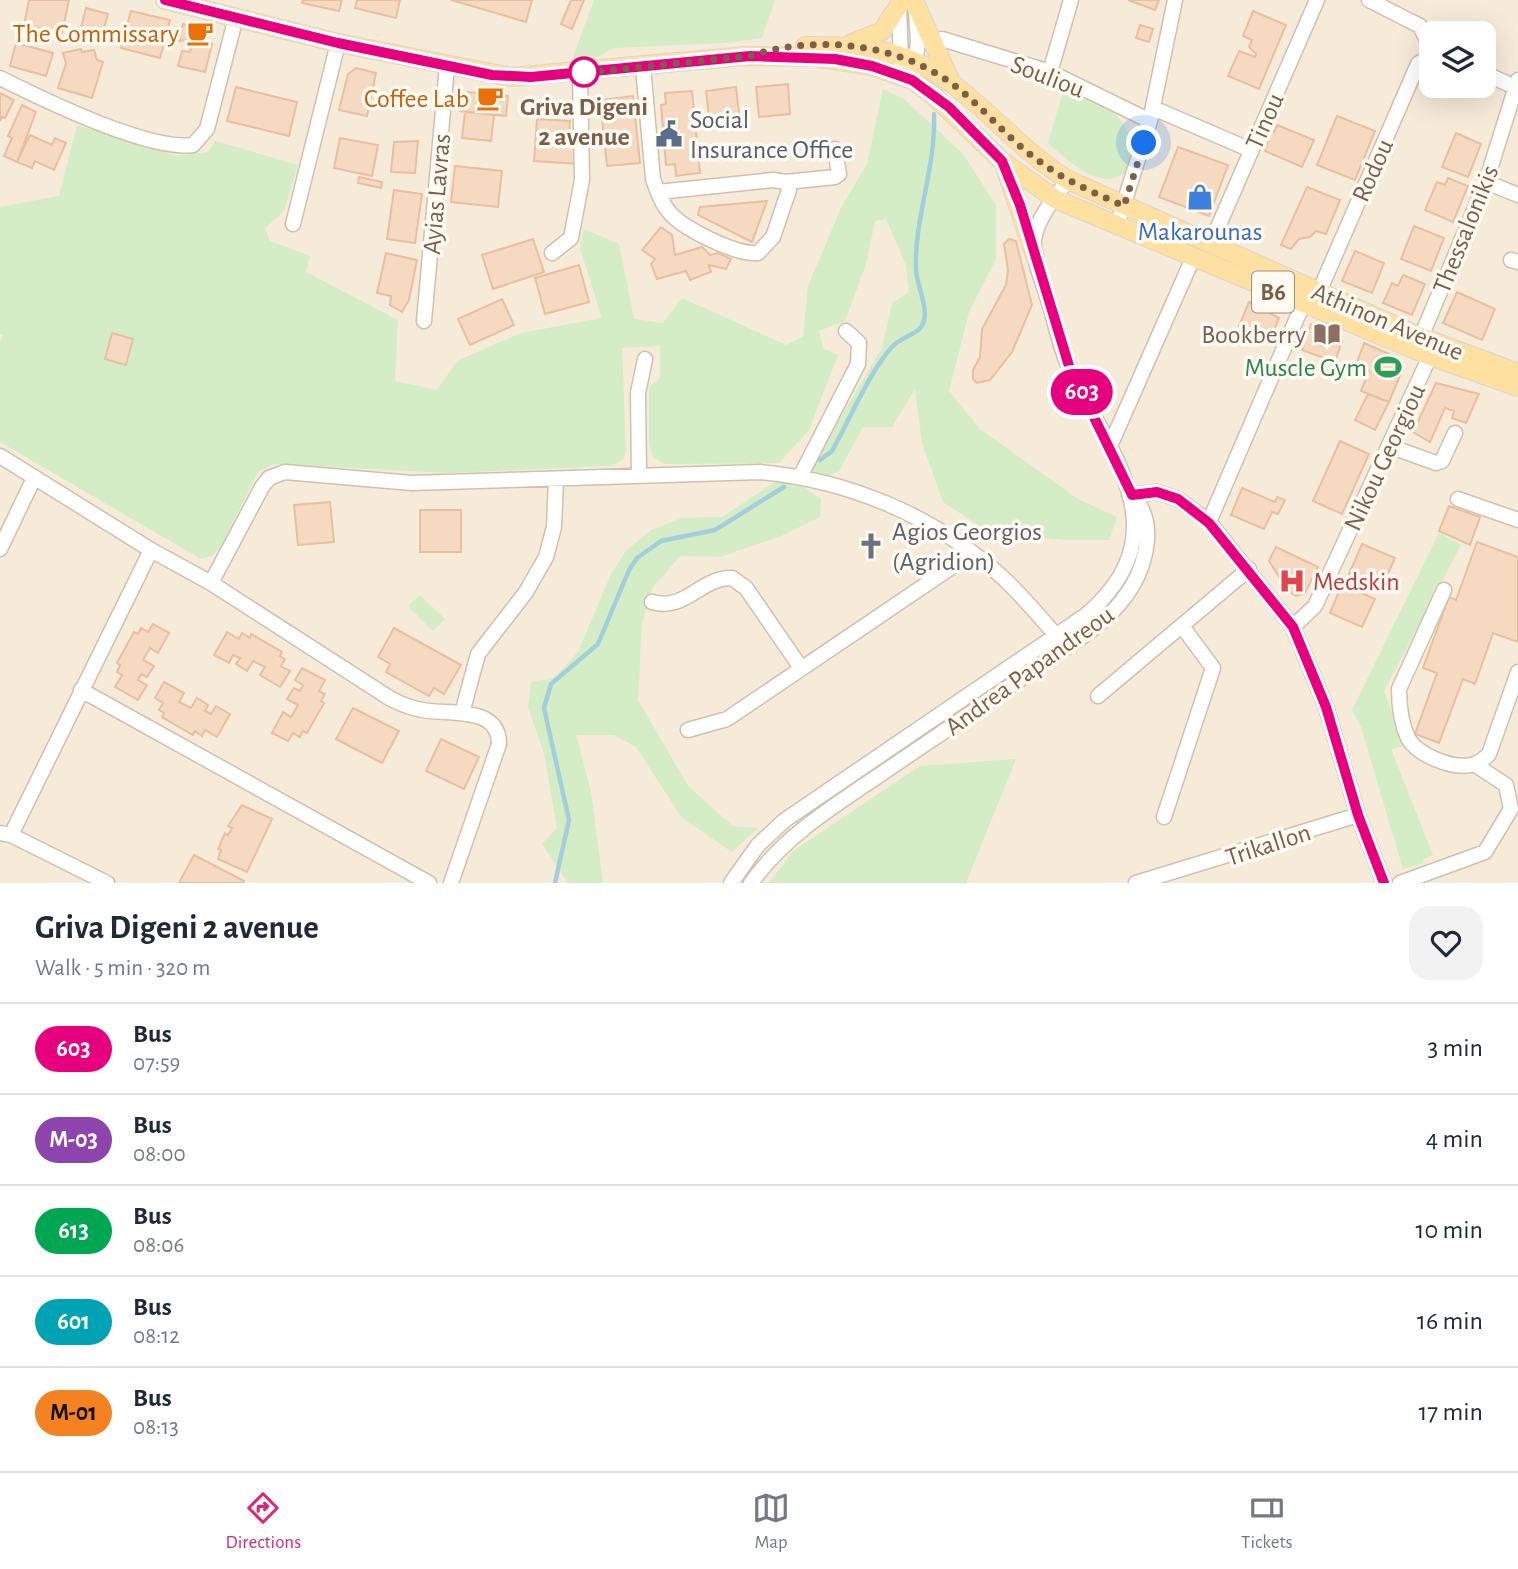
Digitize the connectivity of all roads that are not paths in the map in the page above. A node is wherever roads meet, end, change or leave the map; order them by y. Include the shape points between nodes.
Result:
1 (165, 0) edge
2 (1072, 0) edge
3 (1175, 0) edge
4 (1317, 0) edge
5 (1369, 0) edge
6 (907, 3) edge
7 (226, 10) edge
8 (1419, 25) edge
9 (942, 38) dead end
10 (338, 43) junction
11 (842, 46) junction
12 (750, 56) junction
13 (908, 59) junction
14 (1419, 63) edge
15 (447, 66) junction
16 (643, 67) junction
17 (1050, 72) junction
18 (580, 73) junction
19 (1496, 77) edge
20 (0, 78) edge
21 (907, 78) junction
22 (1516, 83) edge
23 (953, 85) junction
24 (1514, 106) edge
25 (1151, 115) junction
26 (835, 149) dead end
27 (1251, 150) junction
28 (1002, 161) junction
29 (1068, 180) junction
30 (786, 182) junction
31 (1486, 182) junction
32 (658, 192) junction
33 (1518, 195) edge
34 (1055, 199) junction
35 (1124, 206) junction
36 (293, 224) dead end
37 (1117, 225) junction
38 (1211, 243) junction
39 (552, 253) dead end
40 (1035, 256) junction
41 (1193, 258) junction
42 (1319, 292) junction
43 (1303, 304) junction
44 (424, 321) dead end
45 (846, 331) dead end
46 (1421, 337) junction
47 (1430, 356) junction
48 (646, 359) dead end
49 (1517, 377) edge
50 (1455, 433) dead end
51 (1110, 446) junction
52 (1389, 446) junction
53 (0, 456) edge
54 (801, 475) junction
55 (639, 476) junction
56 (34, 478) junction
57 (556, 479) junction
58 (1132, 495) junction
59 (1458, 499) dead end
60 (1518, 520) edge
61 (1209, 523) junction
62 (0, 549) edge
63 (151, 550) junction
64 (971, 554) junction
65 (1249, 569) junction
66 (211, 583) junction
67 (1444, 590) dead end
68 (652, 602) dead end
69 (1182, 626) junction
70 (1293, 627) junction
71 (1055, 634) junction
72 (1066, 647) junction
73 (801, 668) junction
74 (1518, 672) edge
75 (81, 690) junction
76 (1098, 696) dead end
77 (462, 713) junction
78 (688, 730) dead end
79 (1474, 764) junction
80 (1358, 815) junction
81 (1164, 817) dead end
82 (5, 834) edge
83 (107, 883) edge
84 (429, 883) edge
85 (451, 883) edge
86 (731, 883) edge
87 (751, 883) edge
88 (1136, 883) edge
89 (1384, 883) edge
90 (1400, 883) edge

1 - 7 main road, B6
2 - 17 street
3 - 25 street
4 - 27 street, Tinou
5 - 8 street
6 - 11 main road via 882,31
6 - 13 street
6 - 23 main road
7 - 10 main road, B6
7 - 20 street via 207,129 193,145 159,142 79,115
9 - 17 street, Souliou
10 - 15 main road, B6
10 - 36 street
11 - 12 main road, B6 via 797,46
11 - 13 main road, B6
12 - 16 main road, B6
12 - 21 main road, B6 via 835,59
13 - 21 street
13 - 23 main road, Athinon Avenue / B6
14 - 42 street, Rodou
15 - 18 main road, B6 via 511,77
15 - 44 street, Ayias Lavras
16 - 18 main road, B6
16 - 32 street via 650,165
17 - 25 street, Souliou
18 - 39 street via 582,180 571,238
19 - 22 street
21 - 28 main road, Athinon Avenue / B6 via 949,107
22 - 24 street, Thessalonikis
23 - 29 main road, Athinon Avenue / B6 via 1023,149
24 - 31 street, Thessalonikis
25 - 27 street, Souliou
25 - 35 street
26 - 30 street via 835,177
27 - 38 street, Tinou
28 - 34 main road, Athinon Avenue / B6
28 - 40 main road
29 - 34 street
29 - 35 main road, Athinon Avenue / B6
30 - 32 street
30 - 32 street via 787,205 774,237 758,253 731,248 681,223
31 - 33 street
31 - 46 street, Thessalonikis
34 - 37 main road, Athinon Avenue / B6
34 - 40 street via 1037,228
35 - 37 street
35 - 38 main road, Athinon Avenue / B6
37 - 41 main road, Athinon Avenue / B6
38 - 42 main road, Athinon Avenue / B6
40 - 51 street via 1069,366
41 - 43 main road, Athinon Avenue / B6
41 - 51 street
42 - 46 main road, Athinon Avenue / B6
43 - 47 main road, Athinon Avenue / B6
43 - 61 street
45 - 54 street via 859,343 858,364
46 - 49 main road, Athinon Avenue / B6
47 - 49 main road, Athinon Avenue / B6
47 - 52 street, Nikou Georgiou
48 - 55 street via 638,393
50 - 52 street via 1442,461 1436,463
51 - 58 street
52 - 70 street, Nikou Georgiou via 1315,606
53 - 56 street
54 - 55 street
54 - 64 street via 882,501
55 - 57 street
56 - 62 street
56 - 63 street
57 - 66 street via 392,483 300,472 276,474 262,486
57 - 77 street via 554,527 546,557 526,592 478,654
58 - 61 street via 1157,492 1178,499
58 - 71 street, Andrea Papandreou via 1134,528 1121,571 1094,608
58 - 72 street, Andrea Papandreou via 1142,507 1148,531 1137,575 1117,607
59 - 60 street
61 - 65 street
63 - 66 street
63 - 75 street
64 - 71 street via 1000,576
64 - 73 street
65 - 69 street
65 - 70 street
66 - 77 street via 403,705
67 - 79 street via 1399,689 1399,702 1409,740 1420,751 1448,763
68 - 73 street via 675,604 714,581 732,578 746,588
69 - 76 street
69 - 81 street via 1213,668
70 - 80 street via 1326,707
71 - 72 street
71 - 86 street, Andrea Papandreou via 785,820 758,845
72 - 87 street, Andrea Papandreou via 824,813 768,859
73 - 78 street via 727,719
74 - 79 street via 1489,754
75 - 82 street
75 - 84 street
77 - 85 street via 487,719 497,730 499,744
79 - 90 street via 1506,785 1511,809 1485,852
80 - 88 street, Trikallon
80 - 89 street
82 - 83 street

